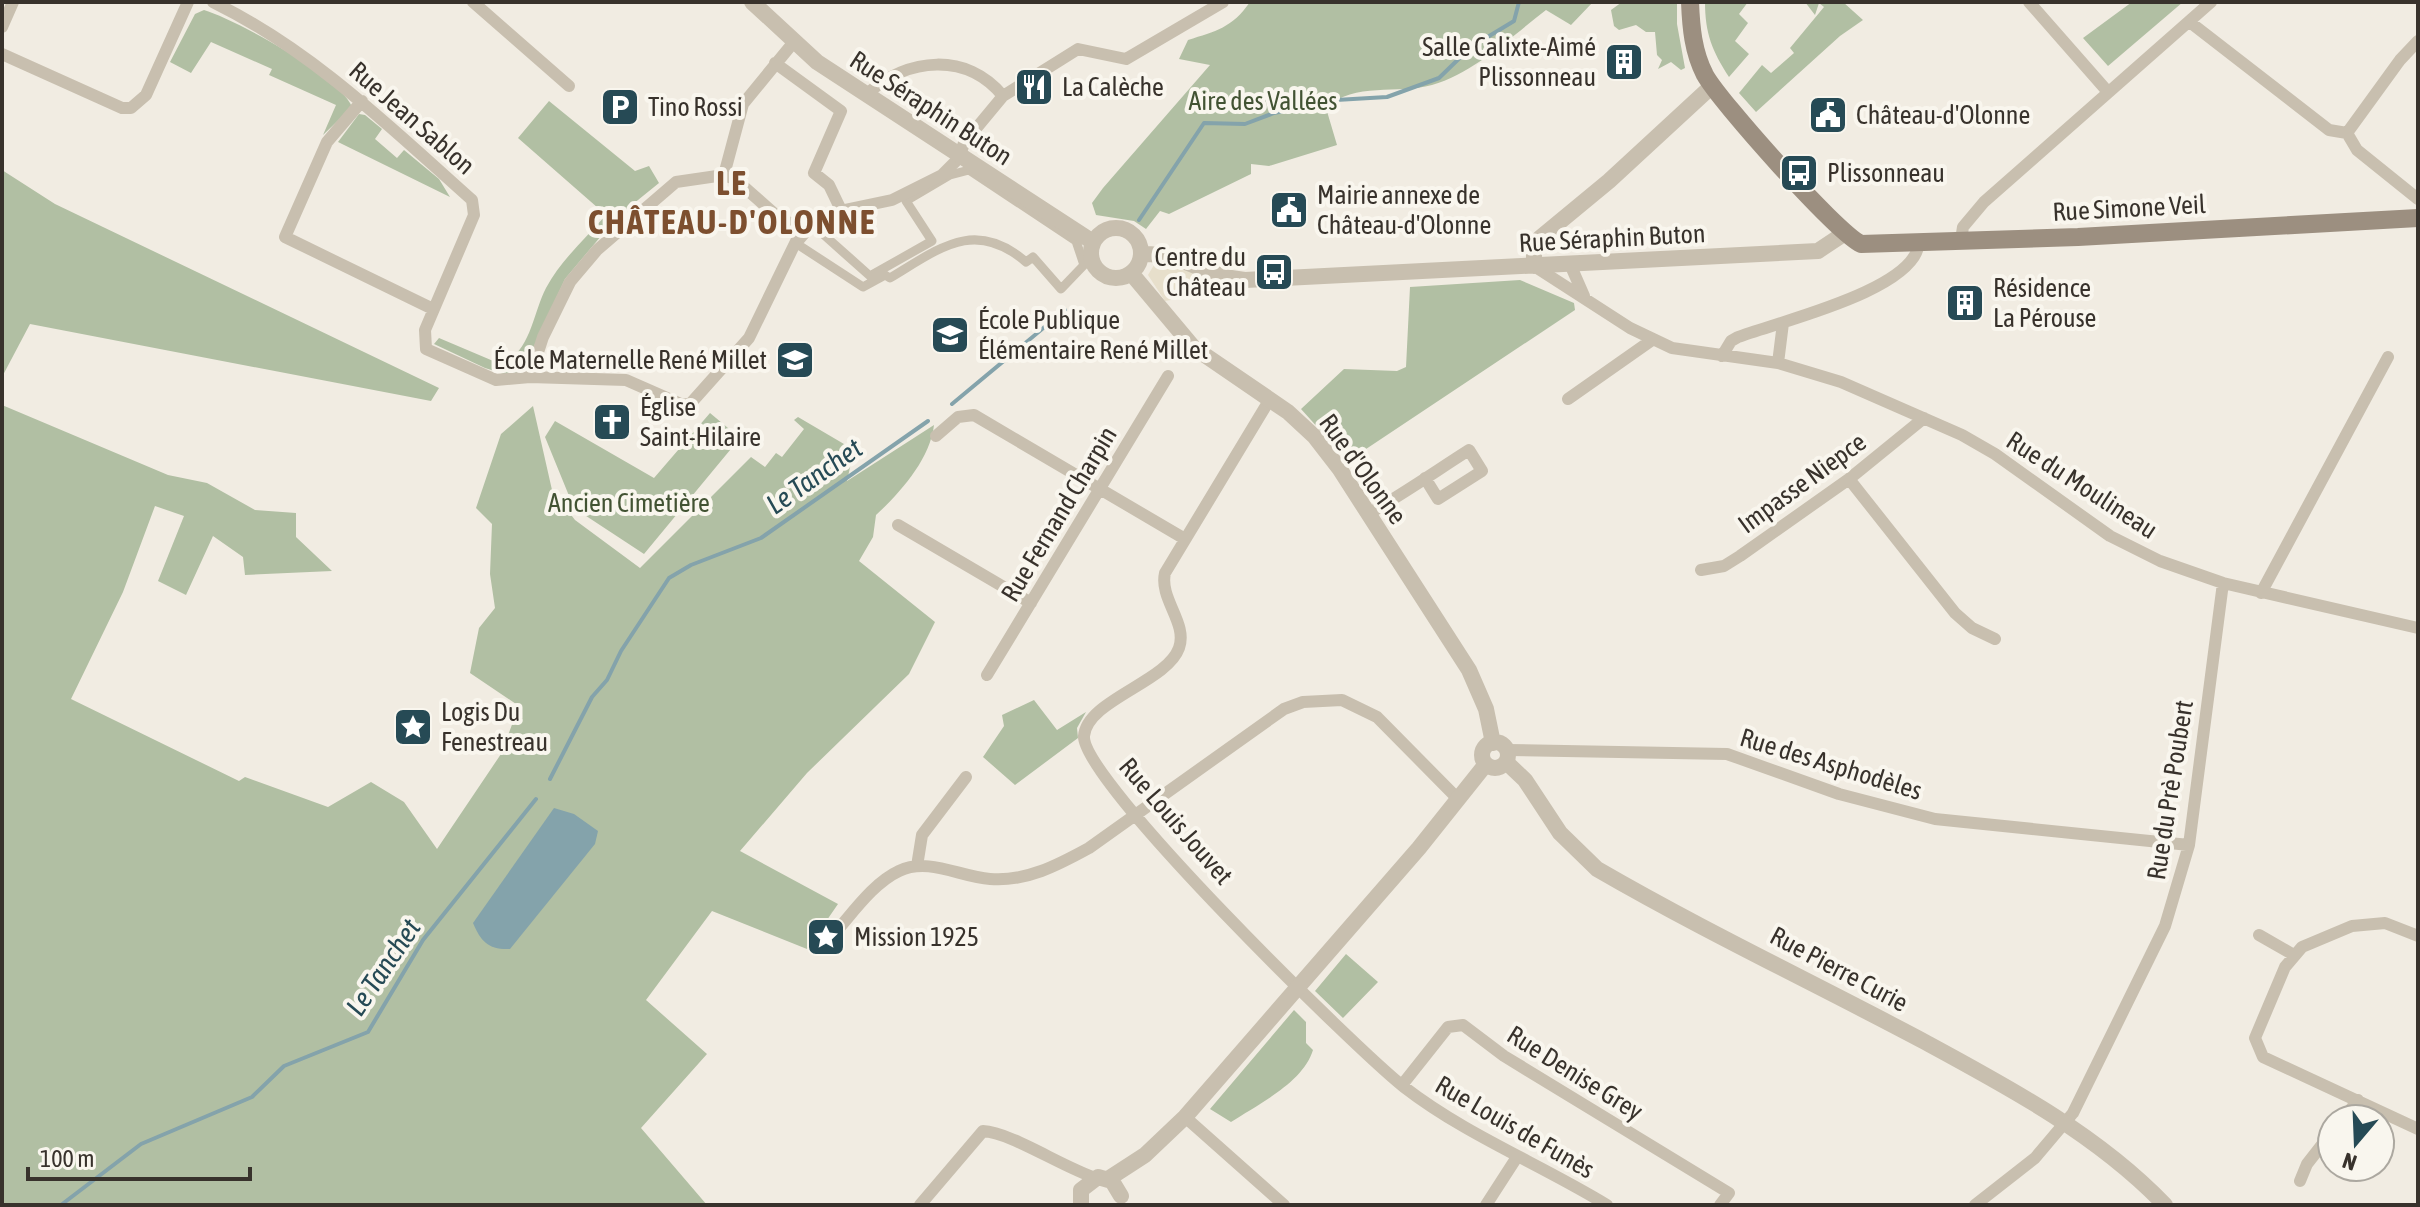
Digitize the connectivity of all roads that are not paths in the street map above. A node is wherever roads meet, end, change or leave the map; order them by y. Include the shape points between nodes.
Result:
1 (13, 2) edge
2 (188, 2) edge
3 (213, 2) edge
4 (473, 2) edge
5 (752, 2) edge
6 (1223, 2) edge
7 (1690, 2) edge
8 (2029, 2) edge
9 (2211, 2) edge
10 (2191, 23) junction
11 (2, 27) edge
12 (2418, 41) edge
13 (793, 43) junction
14 (2, 54) edge
15 (775, 63) junction
16 (569, 86) dead end
17 (1712, 86) junction
18 (2108, 92) junction
19 (867, 94) junction
20 (1003, 96) junction
21 (362, 101) junction
22 (2347, 133) junction
23 (959, 158) junction
24 (724, 175) junction
25 (2418, 199) edge
26 (841, 210) junction
27 (2418, 218) edge
28 (802, 229) junction
29 (1845, 233) junction
30 (1961, 240) junction
31 (1093, 242) junction
32 (1919, 242) junction
33 (1141, 254) junction
34 (1570, 264) junction
35 (1084, 265) joint
36 (1534, 266) junction
37 (1131, 273) junction
38 (1588, 301) junction
39 (433, 309) junction
40 (1783, 323) junction
41 (1652, 340) junction
42 (1722, 356) junction
43 (2388, 357) dead end
44 (1778, 363) junction
45 (1168, 376) dead end
46 (530, 377) junction
47 (1270, 399) junction
48 (1568, 399) dead end
49 (1924, 418) junction
50 (936, 436) dead end
51 (1425, 478) junction
52 (1849, 479) junction
53 (1101, 487) junction
54 (1368, 514) junction
55 (898, 525) dead end
56 (1185, 539) junction
57 (1701, 570) dead end
58 (2223, 583) junction
59 (2261, 593) junction
60 (1031, 603) junction
61 (2418, 628) edge
62 (1995, 639) dead end
63 (987, 675) dead end
64 (1502, 751) junction
65 (966, 777) dead end
66 (1458, 799) junction
67 (1135, 816) junction
68 (2189, 845) junction
69 (917, 866) junction
70 (833, 935) dead end
71 (2259, 935) dead end
72 (2418, 936) edge
73 (2292, 954) junction
74 (1296, 987) junction
75 (1402, 1085) junction
76 (2358, 1100) junction
77 (2356, 1103) edge
78 (1185, 1117) junction
79 (2064, 1123) junction
80 (2418, 1129) edge
81 (2316, 1152) edge
82 (1145, 1155) junction
83 (1517, 1157) junction
84 (1067, 1169) junction
85 (1102, 1178) junction
86 (2300, 1181) dead end
87 (1080, 1200) edge
88 (1121, 1200) edge
89 (920, 1205) edge
90 (1284, 1205) edge
91 (1486, 1205) edge
92 (1607, 1205) edge
93 (1720, 1205) edge
94 (1975, 1205) edge
95 (2165, 1205) edge

1 - 11 street
2 - 14 street via 146,95 131,108
3 - 21 street, Rue Jean Sablon via 280,39
4 - 16 street
5 - 13 street, Rue Séraphin Buton
6 - 20 street via 1135,56 1117,59 1078,49
7 - 17 main road via 1696,52
8 - 18 street
9 - 10 street
10 - 18 street
10 - 22 street via 2329,130
12 - 22 street
13 - 15 street
13 - 19 street, Rue Séraphin Buton
15 - 24 street via 743,104
15 - 26 street via 841,111 814,173 829,185
17 - 29 main road
17 - 36 street via 1540,238
18 - 30 street via 1984,202 1963,227
19 - 20 street via 923,66 950,63 976,71
19 - 23 street, Rue Séraphin Buton
20 - 23 street via 964,143
21 - 39 street, Rue Jean Sablon via 476,208
21 - 39 street via 327,142 285,237
22 - 25 street via 2357,150
23 - 26 street via 942,175 892,200
23 - 31 street, Rue Séraphin Buton
24 - 28 street
24 - 46 street via 676,182 597,250 570,282
26 - 28 street
27 - 30 main road, Rue Simone Veil
28 - 46 street via 749,338 691,403 683,405 626,380
29 - 32 main road, Rue Simone Veil via 1861,244
29 - 34 street, Rue Séraphin Buton via 1818,251
30 - 32 main road, Rue Simone Veil
31 - 33 street via 1105,230 1122,229 1136,238
31 - 37 street via 1091,259 1100,273 1115,278
32 - 40 street via 1912,262 1877,286
33 - 36 street, Rue Séraphin Buton via 1167,254 1245,280
33 - 37 street
34 - 36 street, Rue Séraphin Buton
34 - 38 street
35 - 35 street via 1076,241 969,170 906,201 932,241 870,276 824,235 830,227 826,222 797,244 863,287 972,238 992,239 1026,262 1033,257 1061,289
36 - 38 street, Rue du Moulineau
37 - 47 street, Rue d'Olonne via 1193,347
38 - 41 street, Rue du Moulineau
39 - 46 street, Rue Jean Sablon via 423,336 426,349 496,380
40 - 42 street via 1731,341
40 - 44 street
41 - 42 street, Rue du Moulineau
41 - 48 street
42 - 44 street, Rue du Moulineau
43 - 59 street
44 - 49 street, Rue du Moulineau via 1841,382
45 - 53 street, Rue Fernand Charpin
47 - 54 street, Rue d'Olonne via 1315,437
47 - 56 street, Rue Louis Jouvet
49 - 52 street, Impasse Niepce
49 - 58 street, Rue du Moulineau via 1987,449 2110,536
50 - 53 street via 958,417 974,415
51 - 51 street via 1469,450 1482,471 1438,499
51 - 54 street
52 - 57 street, Impasse Niepce via 1724,566
52 - 62 street via 1955,613
53 - 56 street
53 - 60 street, Rue Fernand Charpin
54 - 64 street, Rue d'Olonne via 1469,670
55 - 60 street
56 - 67 street, Rue Louis Jouvet via 1163,582 1180,630 1179,648 1169,662 1093,718 1084,735 1087,749
58 - 59 street, Rue du Moulineau
58 - 68 street, Rue du Prè Poubert
59 - 61 street, Rue du Moulineau
60 - 63 street, Rue Fernand Charpin
64 - 66 street via 1483,750 1486,764
64 - 68 street, Rue des Asphodèles via 1727,754 1839,794 1935,819
64 - 79 street, Rue Pierre Curie via 1560,833 1597,869 1971,1067
65 - 69 street via 922,835
66 - 67 street via 1377,717 1342,700 1323,699 1284,709
66 - 74 street
67 - 69 street via 1089,848 1022,877 988,879
67 - 74 street, Rue Louis Jouvet
68 - 79 street, Rue du Prè Poubert via 2152,959
69 - 70 street via 890,876
71 - 73 street
72 - 73 street via 2385,923 2352,926
73 - 76 street via 2255,1038 2263,1057
74 - 75 street, Rue Louis de Funès
74 - 78 street
75 - 83 street, Rue Louis de Funès
75 - 93 street, Rue Denise Grey via 1448,1027 1463,1025 1504,1056 1729,1193
76 - 77 street
76 - 80 street
78 - 82 street
78 - 90 street
79 - 94 street, Rue du Prè Poubert via 2035,1158
79 - 95 street, Rue Pierre Curie via 2140,1178
81 - 86 street
82 - 85 street
82 - 88 street
83 - 91 street
83 - 92 street, Rue Louis de Funès
84 - 85 street
84 - 87 street
84 - 89 street via 1004,1136 983,1131
85 - 87 street
85 - 88 street via 1118,1186

